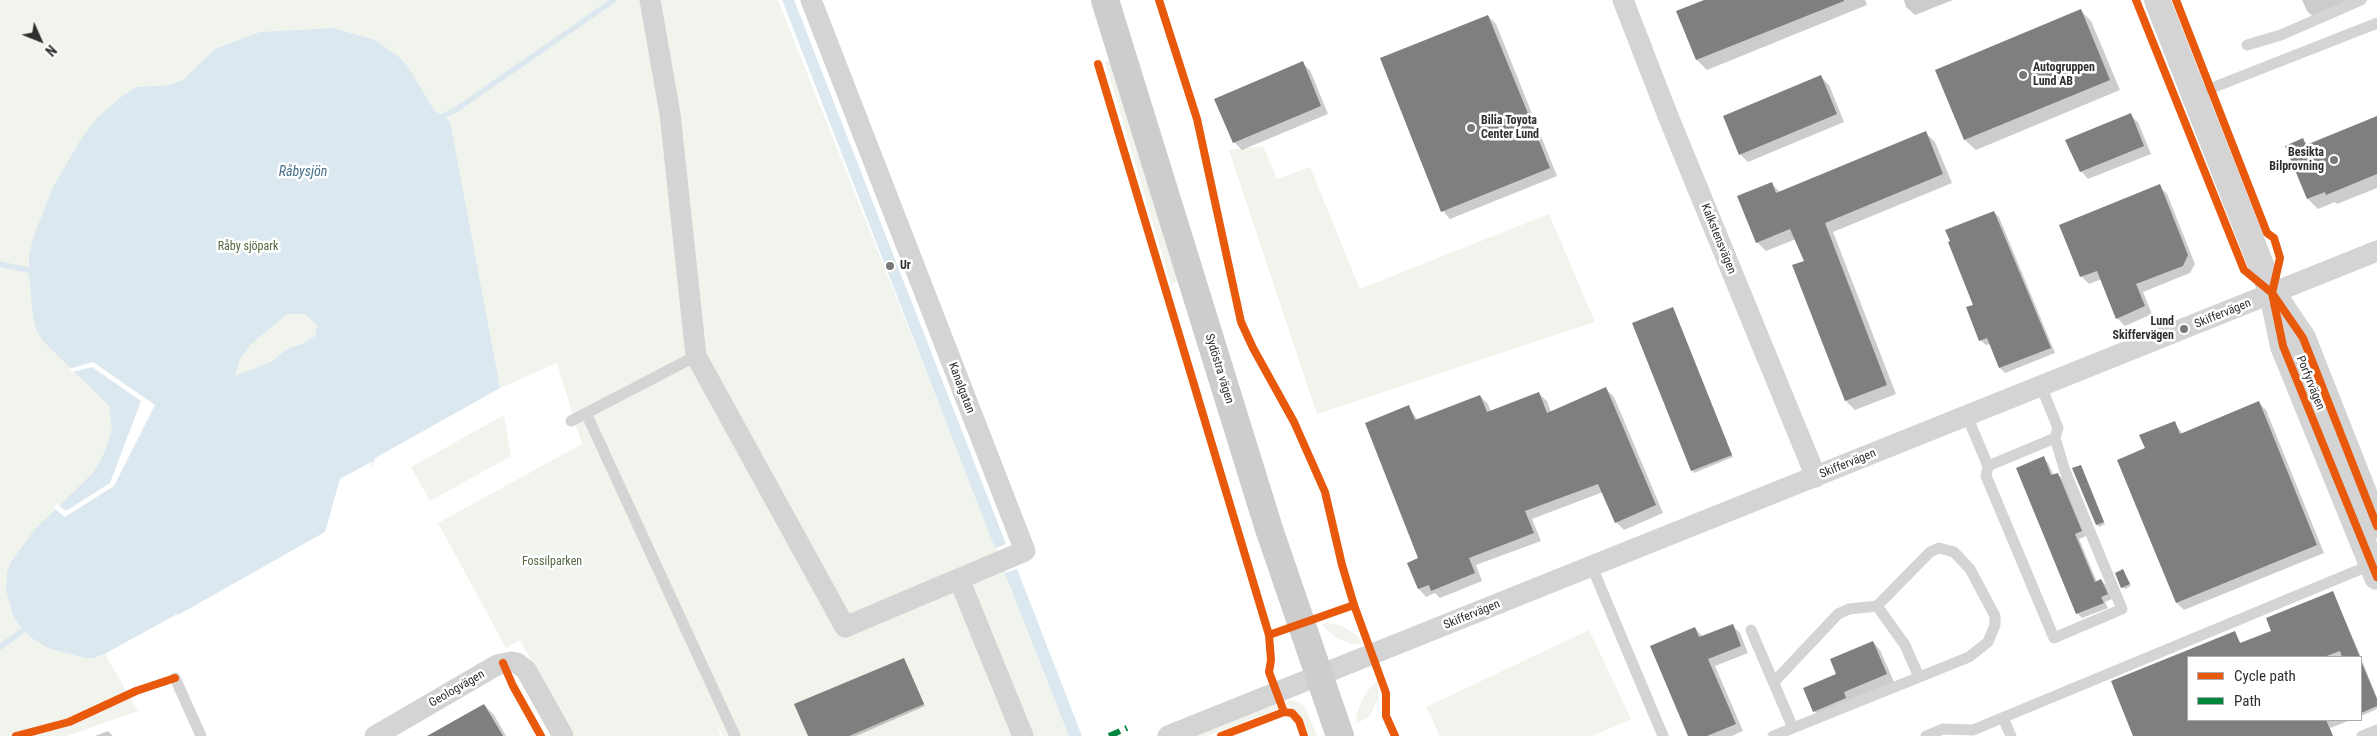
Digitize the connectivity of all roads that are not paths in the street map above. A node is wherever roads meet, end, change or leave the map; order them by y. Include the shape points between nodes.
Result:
1 (650, 0) edge
2 (811, 0) edge
3 (1105, 0) edge
4 (1623, 0) edge
5 (2156, 0) edge
6 (2361, 0) edge
7 (2377, 23) edge
8 (2247, 45) dead end
9 (2194, 95) junction
10 (2377, 251) edge
11 (2272, 293) junction
12 (696, 356) junction
13 (2041, 386) junction
14 (586, 413) junction
15 (1967, 416) junction
16 (570, 421) dead end
17 (2055, 438) junction
18 (1988, 466) junction
19 (1816, 477) junction
20 (2377, 526) edge
21 (1592, 567) junction
22 (2375, 568) edge
23 (968, 575) junction
24 (1877, 606) junction
25 (1751, 630) dead end
26 (1318, 677) junction
27 (1919, 677) junction
28 (175, 678) dead end
29 (1774, 682) junction
30 (2003, 718) junction
31 (1793, 728) junction
32 (2377, 730) edge
33 (1658, 735) edge
34 (201, 736) edge
35 (374, 736) edge
36 (563, 736) edge
37 (736, 736) edge
38 (1023, 736) edge
39 (1168, 736) edge
40 (1340, 736) edge
41 (1773, 736) edge
42 (1926, 736) edge
43 (2011, 736) edge
44 (2362, 736) edge

1 - 12 street via 670,114
2 - 23 street, Kanalgatan via 1024,552
3 - 26 main road, Sydöstra vägen via 1268,529
4 - 19 street, Kalkstensvägen
5 - 9 street, Porfyrvägen
6 - 8 lane via 2281,35
7 - 9 lane
9 - 11 street, Porfyrvägen
10 - 11 street, Skiffervägen
11 - 13 street, Skiffervägen
11 - 20 street, Porfyrvägen via 2302,338
11 - 22 street, Porfyrvägen via 2283,346
12 - 14 lane
12 - 23 street, Kanalgatan via 845,626
13 - 15 street, Skiffervägen
13 - 17 lane via 2058,428
14 - 16 lane
14 - 37 lane
15 - 18 lane
15 - 19 street, Skiffervägen
17 - 18 lane
17 - 18 lane via 2065,471 2122,609 2054,638 1986,476
19 - 21 street, Skiffervägen
21 - 26 street, Skiffervägen
21 - 33 lane
22 - 30 lane
23 - 38 street
24 - 27 lane via 1905,645
24 - 27 lane via 1930,552 1939,548 1954,552 1970,569 1995,616 1996,625 1988,642 1969,657
24 - 29 lane via 1849,609 1838,614
25 - 29 lane
26 - 39 street, Skiffervägen
26 - 40 main road, Sydöstra vägen
27 - 31 lane
28 - 34 lane
29 - 31 lane
30 - 42 lane via 1973,730 1943,729
30 - 43 lane
31 - 41 lane
32 - 44 lane
35 - 36 street, Geologvägen via 497,666 510,662 526,670

